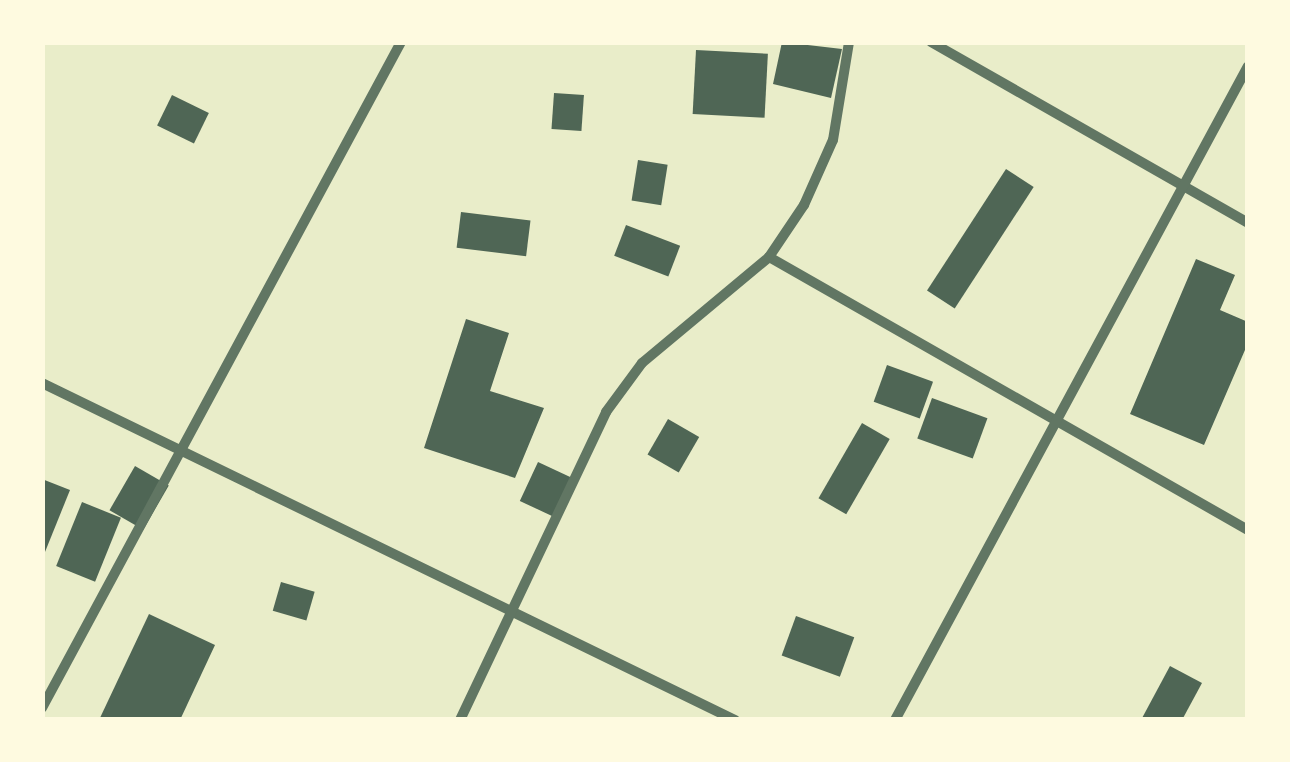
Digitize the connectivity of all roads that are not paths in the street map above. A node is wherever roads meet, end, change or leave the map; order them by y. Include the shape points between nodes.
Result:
1 (401, 42) edge
2 (849, 42) edge
3 (931, 42) edge
4 (1248, 66) edge
5 (1182, 189) junction
6 (1248, 224) edge
7 (770, 257) junction
8 (42, 383) edge
9 (1054, 422) junction
10 (180, 452) junction
11 (1248, 530) edge
12 (511, 611) junction
13 (42, 708) edge
14 (460, 720) edge
15 (735, 720) edge
16 (896, 720) edge

1 - 10 street
2 - 7 street via 833,140 804,205
3 - 5 street
4 - 5 street
5 - 6 street
5 - 9 street
7 - 9 street
7 - 12 street via 642,362 606,412
8 - 10 street
9 - 11 street
9 - 16 street
10 - 12 street
10 - 13 street
12 - 14 street
12 - 15 street

